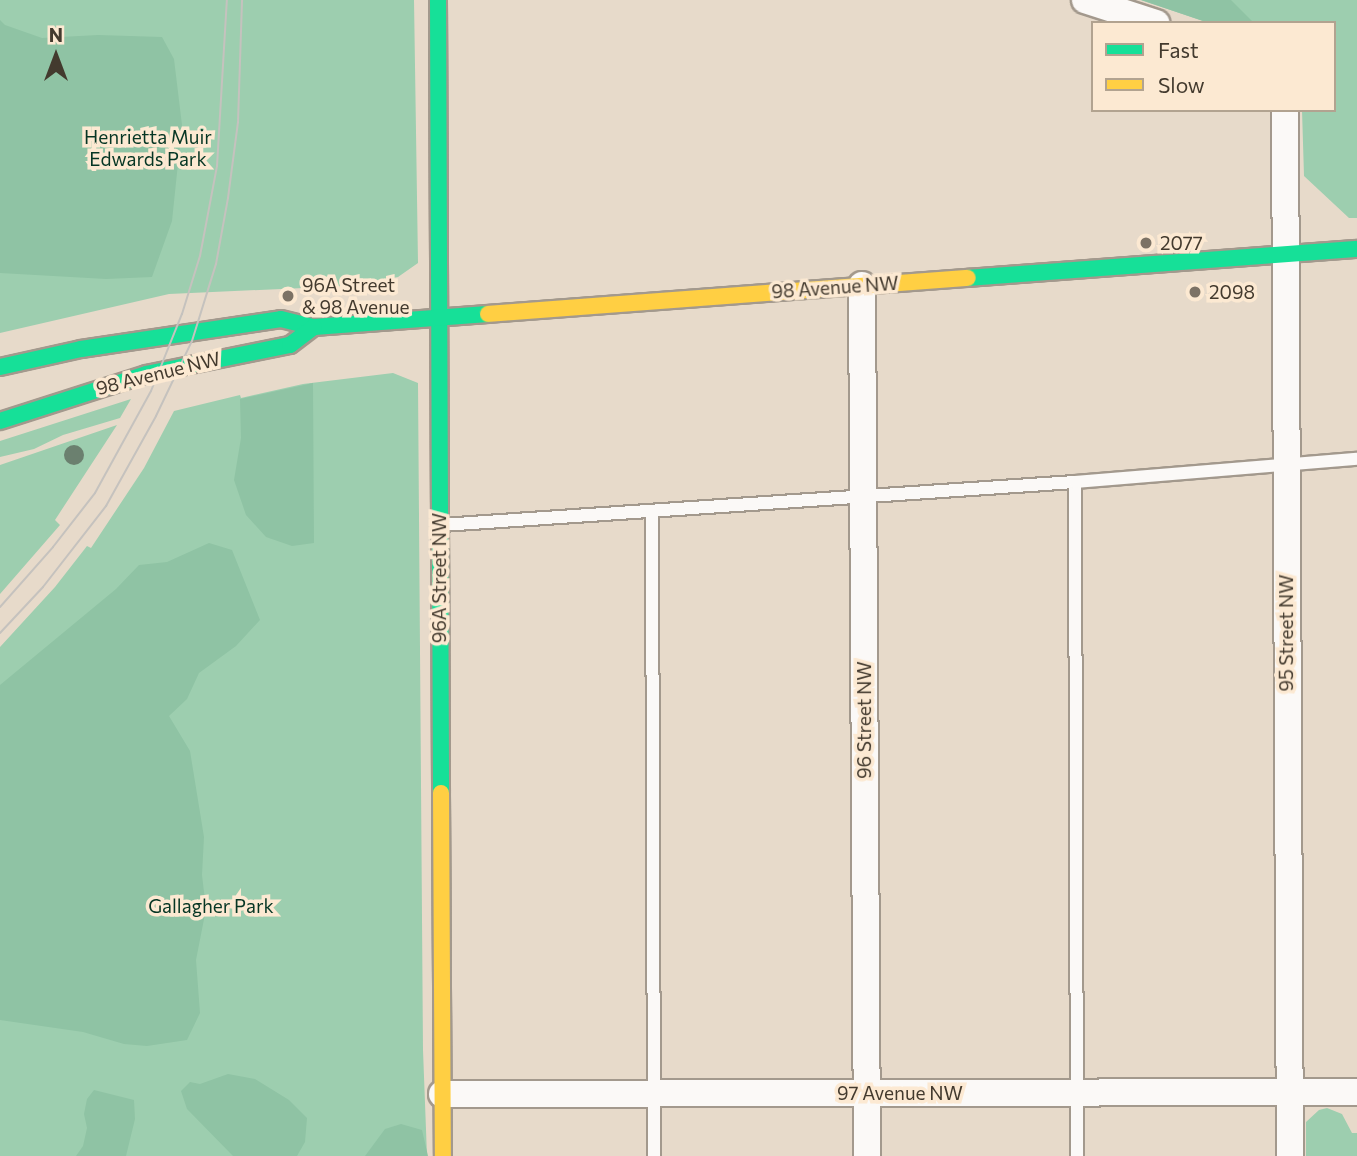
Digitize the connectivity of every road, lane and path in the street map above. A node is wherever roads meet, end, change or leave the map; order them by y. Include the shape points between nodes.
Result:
1 (438, 0) edge
2 (1085, 0) edge
3 (1150, 21) edge
4 (1285, 112) edge
5 (1357, 249) edge
6 (1286, 255) junction
7 (862, 285) junction
8 (437, 318) junction
9 (314, 327) junction
10 (0, 367) edge
11 (0, 421) edge
12 (1357, 459) edge
13 (1285, 465) junction
14 (1075, 482) junction
15 (863, 495) junction
16 (652, 511) junction
17 (438, 525) junction
18 (1289, 1092) junction
19 (1357, 1092) edge
20 (866, 1093) junction
21 (1077, 1093) junction
22 (442, 1094) junction
23 (654, 1095) junction
24 (443, 1156) edge
25 (654, 1156) edge
26 (867, 1156) edge
27 (1077, 1156) edge
28 (1290, 1156) edge

1 - 8 main road, 96A Street NW
2 - 3 street
4 - 6 street, 95 Street NW
5 - 6 main road, 98 Avenue NW
6 - 7 main road, 98 Avenue NW
6 - 13 street, 95 Street NW
7 - 8 main road, 98 Avenue NW
7 - 15 street, 96 Street NW
8 - 9 main road, 98 Avenue NW
8 - 17 main road, 96A Street NW
9 - 10 main road, 98 Avenue NW via 281,318 81,349
9 - 11 main road, 98 Avenue NW via 290,345 146,374
12 - 13 lane
13 - 14 lane
13 - 18 street, 95 Street NW
14 - 15 lane
14 - 21 lane
15 - 16 lane
15 - 20 street, 96 Street NW
16 - 17 lane
16 - 23 lane
17 - 22 main road, 96A Street NW
18 - 19 street, 97 Avenue NW
18 - 21 street, 97 Avenue NW
18 - 28 street, 95 Street NW
20 - 21 street, 97 Avenue NW
20 - 23 street, 97 Avenue NW
20 - 26 street, 96 Street NW
21 - 27 lane
22 - 23 street, 97 Avenue NW
22 - 24 main road, 96A Street NW
23 - 25 lane

